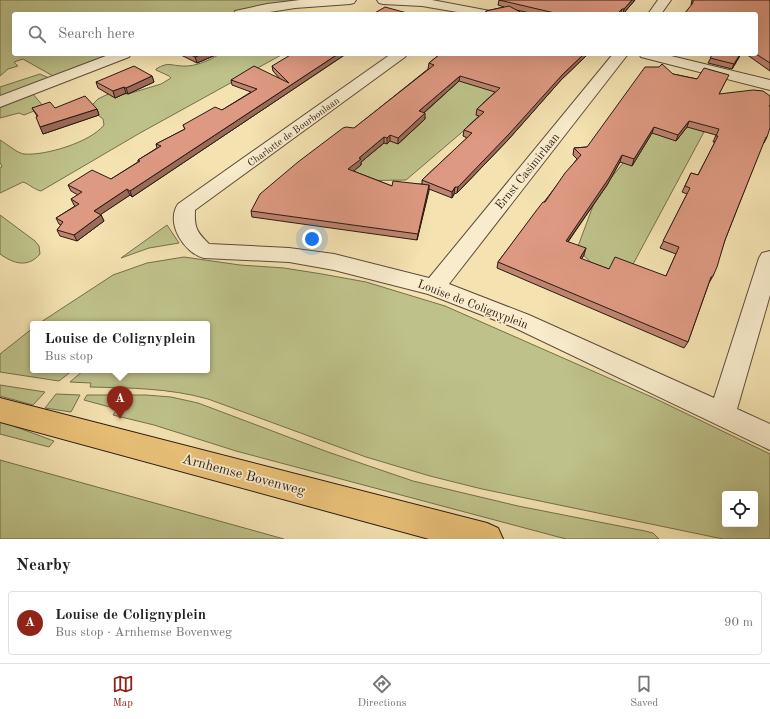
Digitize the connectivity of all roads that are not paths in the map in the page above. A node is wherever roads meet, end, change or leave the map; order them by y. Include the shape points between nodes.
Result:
1 (350, 0) edge
2 (383, 0) edge
3 (475, 0) edge
4 (666, 0) edge
5 (459, 11) edge
6 (249, 12) edge
7 (656, 12) edge
8 (119, 56) edge
9 (397, 56) edge
10 (619, 56) edge
11 (654, 56) edge
12 (770, 85) edge
13 (0, 102) edge
14 (185, 208) joint
15 (770, 258) edge
16 (434, 287) junction
17 (0, 410) edge
18 (722, 414) junction
19 (770, 437) edge
20 (487, 539) edge

1 - 6 street via 313,2
2 - 5 street via 419,1
3 - 5 street
4 - 7 street
8 - 13 street
9 - 14 street, Charlotte de Bourbonlaan
10 - 16 street, Ernst Casimirlaan
11 - 12 street
14 - 16 street, Louise de Colignyplein via 184,225 191,239 204,251 290,255 334,262
15 - 18 street
16 - 18 street, Louise de Colignyplein via 521,321
17 - 20 main road, Arnhemse Bovenweg
18 - 19 street, Louise de Colignyplein

